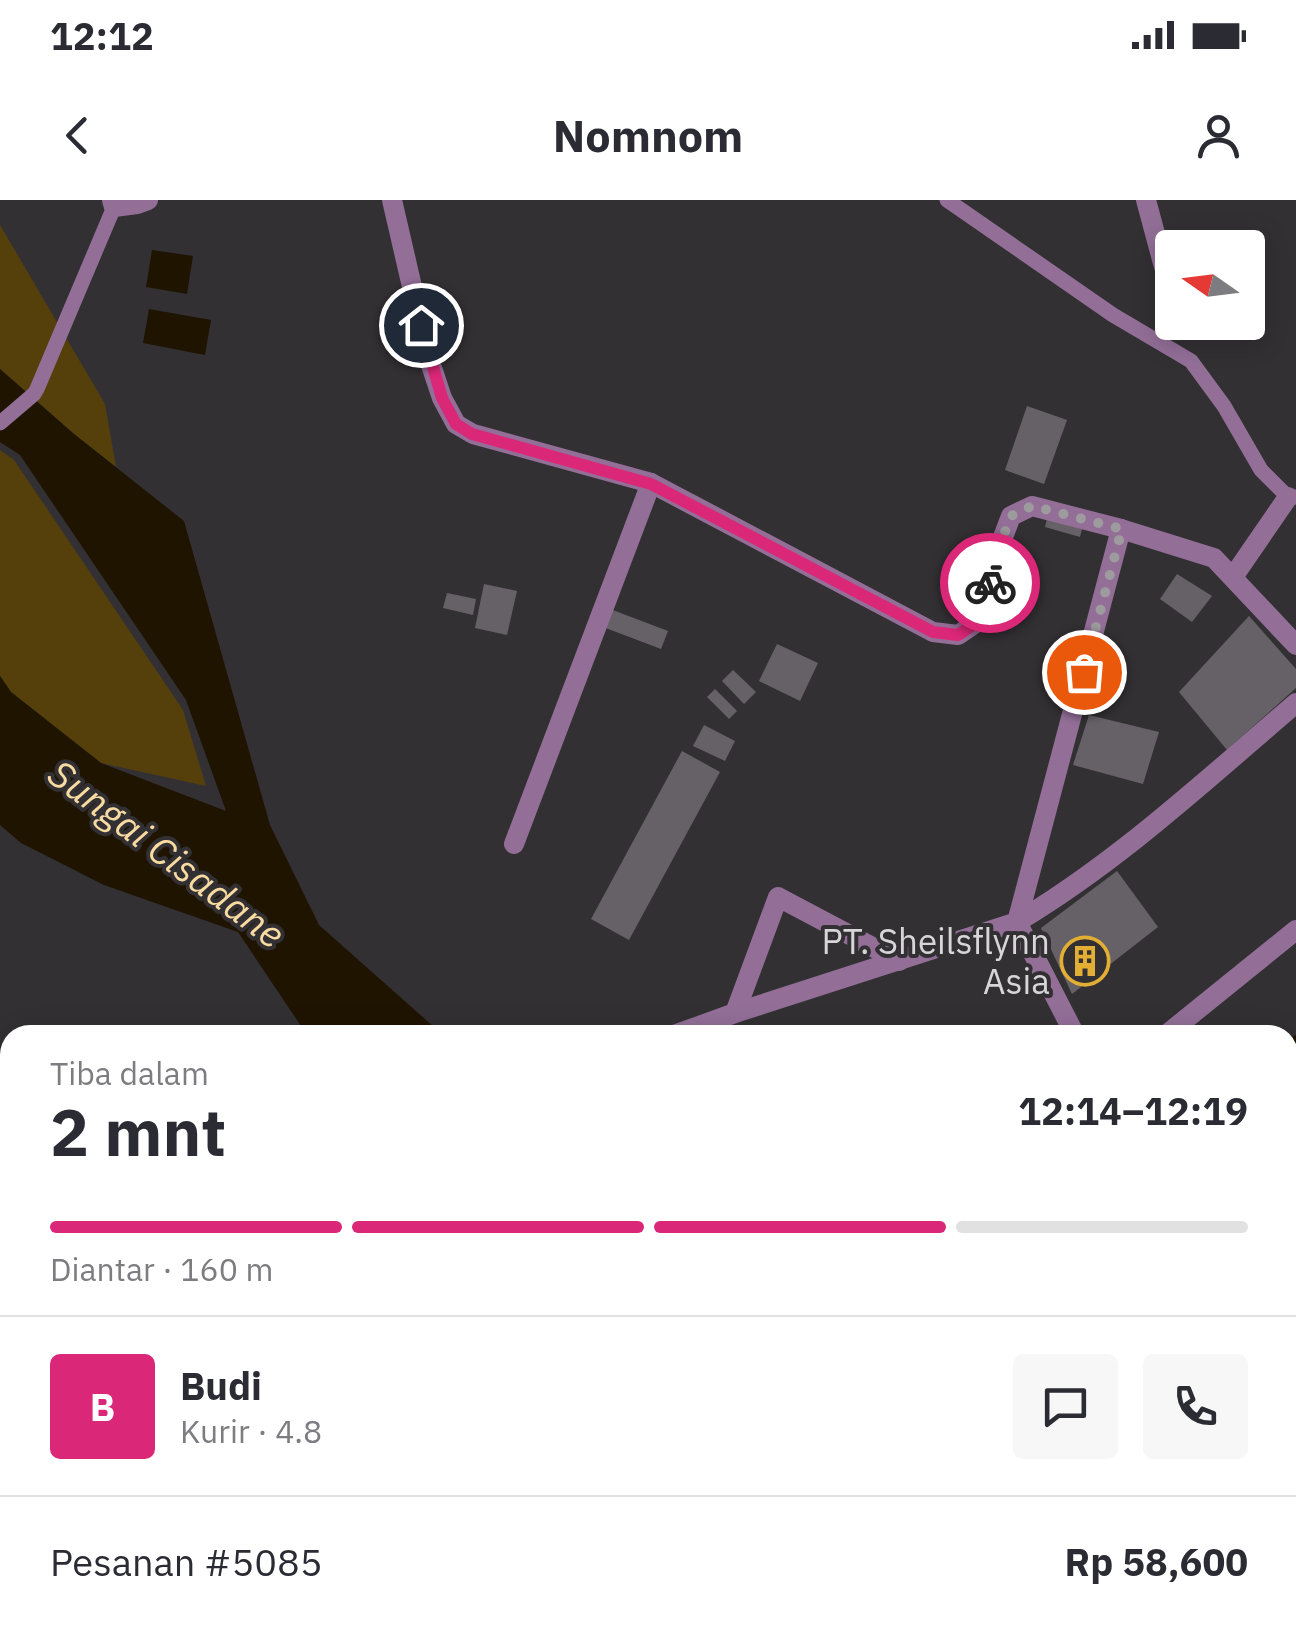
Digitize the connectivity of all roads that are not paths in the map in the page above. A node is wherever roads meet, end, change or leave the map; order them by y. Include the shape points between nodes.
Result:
1 (148, 200) edge
2 (392, 200) edge
3 (947, 200) edge
4 (1146, 200) edge
5 (113, 203) edge
6 (1155, 234) edge
7 (0, 423) edge
8 (651, 484) junction
9 (1292, 497) edge
10 (1122, 529) junction
11 (1233, 577) junction
12 (1296, 645) edge
13 (1296, 703) edge
14 (514, 844) dead end
15 (1017, 922) junction
16 (1296, 930) edge
17 (900, 961) junction
18 (735, 1013) junction
19 (702, 1025) edge
20 (1071, 1025) edge
21 (1178, 1025) edge

1 - 5 street
2 - 8 street via 428,356 456,424
3 - 9 lane via 1191,361 1261,470
4 - 6 street
5 - 7 lane via 34,394
8 - 10 street via 933,632 958,635 980,620 1011,516 1032,506
8 - 14 street
9 - 11 street
10 - 11 street via 1214,558
10 - 15 street
11 - 12 street
13 - 15 street via 1131,843
15 - 17 street
15 - 20 street
16 - 21 street
17 - 18 street
17 - 18 street via 778,897
18 - 19 street

